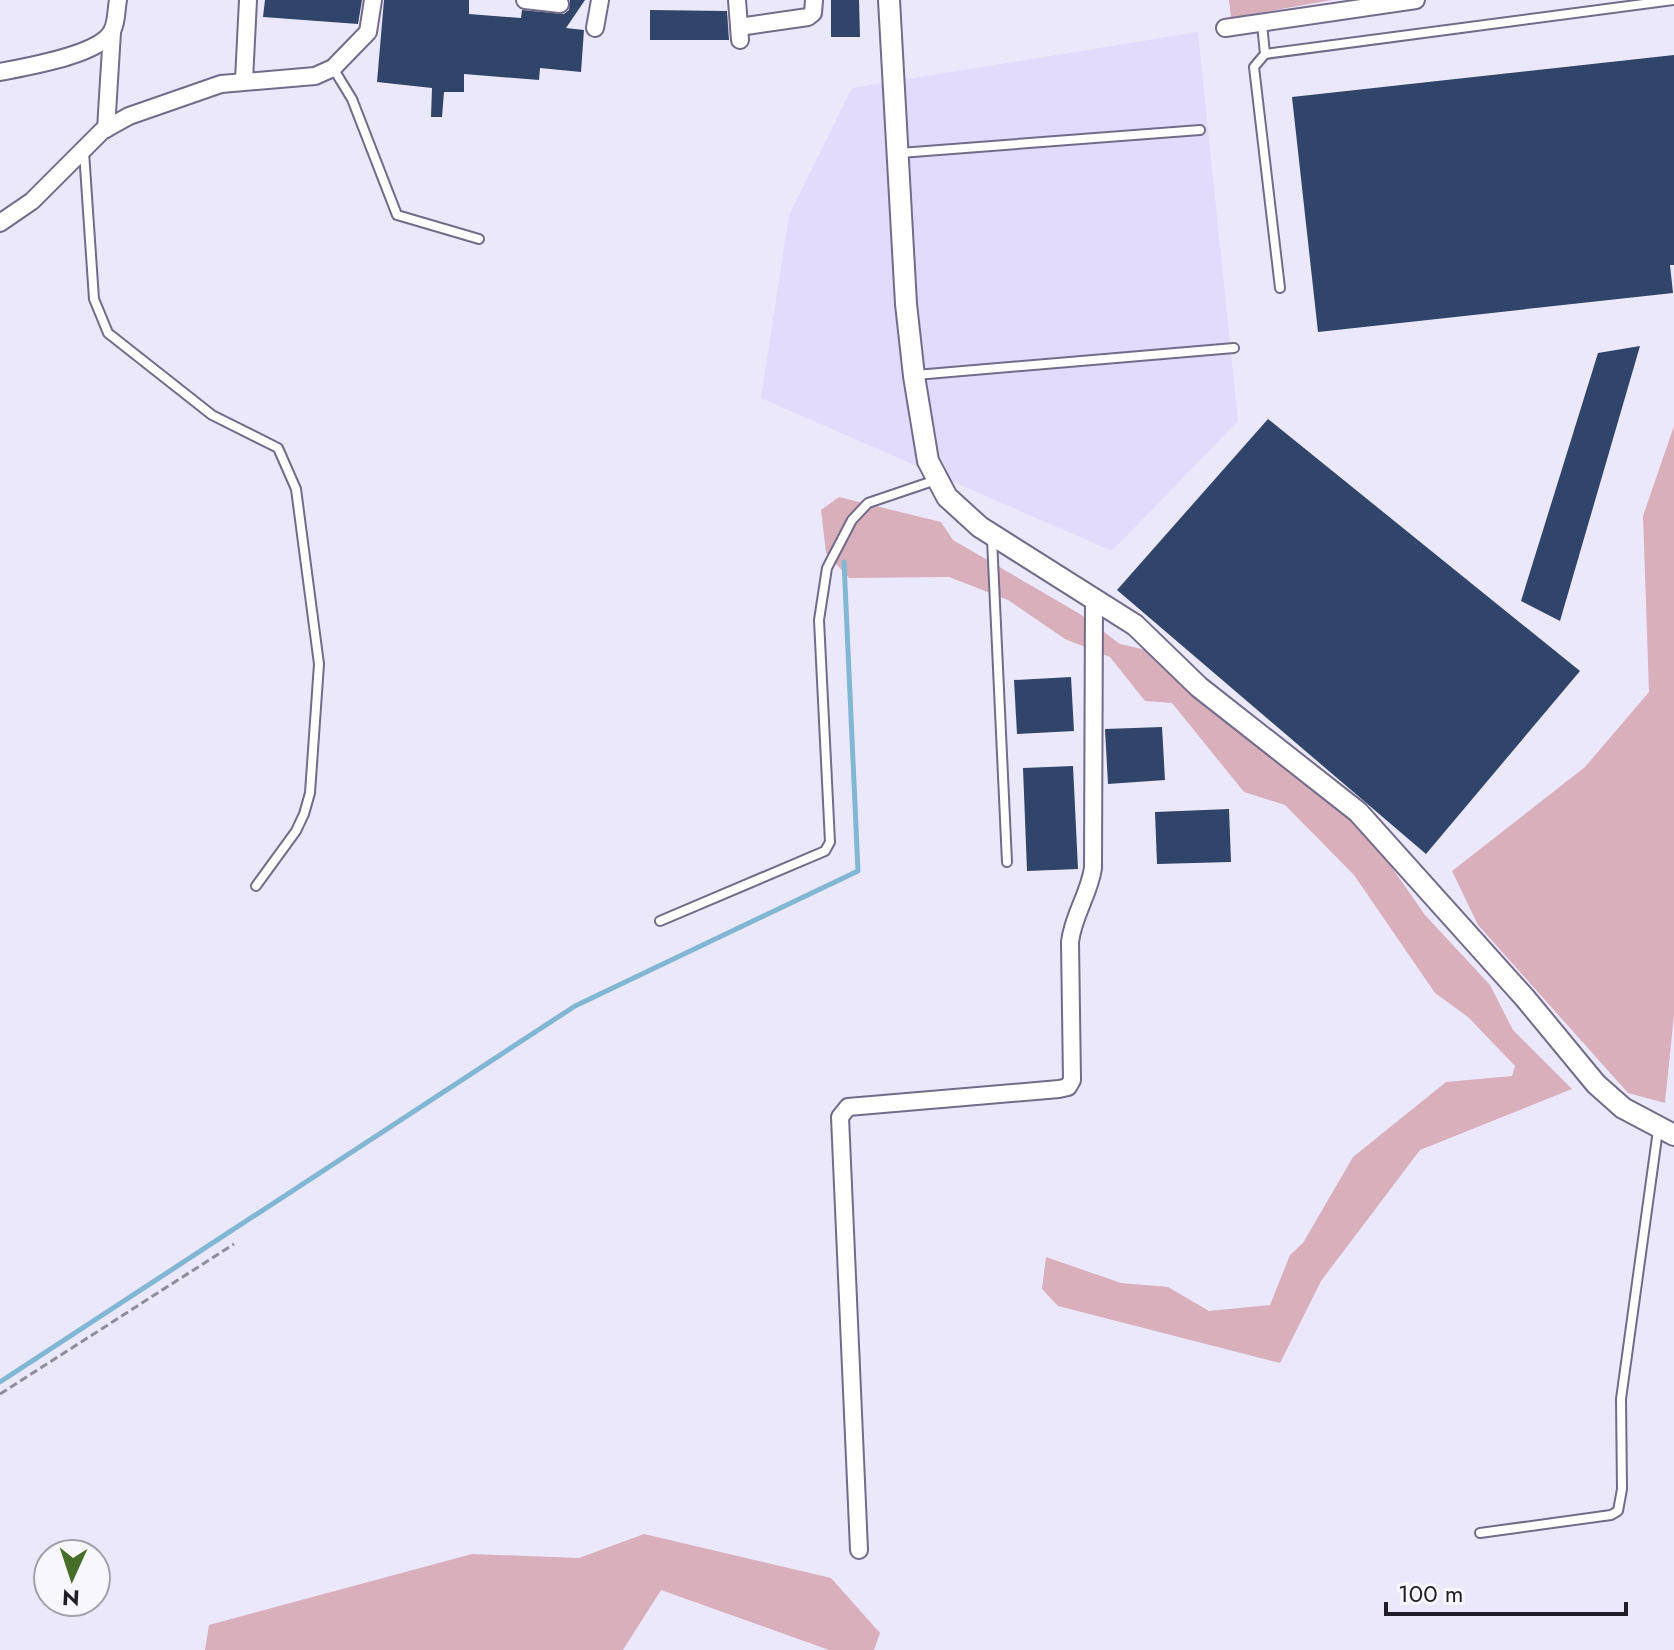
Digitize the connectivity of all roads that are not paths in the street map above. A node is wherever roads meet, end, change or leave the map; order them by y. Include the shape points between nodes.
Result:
1 (118, 0) edge
2 (248, 0) edge
3 (373, 0) edge
4 (525, 0) edge
5 (600, 0) edge
6 (737, 0) edge
7 (814, 0) edge
8 (889, 0) edge
9 (1416, 0) edge
10 (1674, 0) edge
11 (560, 4) dead end
12 (1262, 24) junction
13 (595, 28) dead end
14 (1225, 28) dead end
15 (112, 32) junction
16 (1265, 54) junction
17 (333, 68) junction
18 (0, 72) edge
19 (244, 80) junction
20 (106, 129) junction
21 (1200, 130) dead end
22 (84, 152) junction
23 (900, 153) junction
24 (0, 223) edge
25 (479, 239) dead end
26 (1280, 288) dead end
27 (1234, 348) dead end
28 (914, 376) junction
29 (938, 480) junction
30 (991, 534) junction
31 (1094, 599) junction
32 (1007, 862) dead end
33 (256, 886) dead end
34 (660, 921) dead end
35 (1666, 1132) edge
36 (1480, 1533) dead end
37 (859, 1550) dead end

1 - 15 street
2 - 19 street
3 - 17 street via 368,32
4 - 11 street
5 - 13 street
6 - 7 street via 740,33 808,17
8 - 23 street
9 - 12 street
10 - 16 lane
12 - 14 street
12 - 16 lane
15 - 18 street via 103,42 58,59
15 - 20 street
16 - 26 lane via 1254,67
17 - 19 street via 315,76
17 - 25 lane via 352,99 397,215
19 - 20 street via 129,116
20 - 22 street
21 - 23 lane
22 - 24 street
22 - 33 lane via 94,299 108,333 212,415 278,448 296,489 319,664 310,793 296,831
23 - 28 street
27 - 28 lane
28 - 29 street via 928,461
29 - 30 street via 947,497
29 - 34 lane via 868,503 852,520 827,568 819,620 830,842 825,851
30 - 31 street
30 - 32 lane
31 - 35 street via 1135,625 1199,687 1358,812 1596,1084 1623,1108
31 - 37 street via 1093,868 1070,942 1072,1080 1059,1089 848,1107 840,1117
35 - 36 lane via 1621,1399 1618,1511

